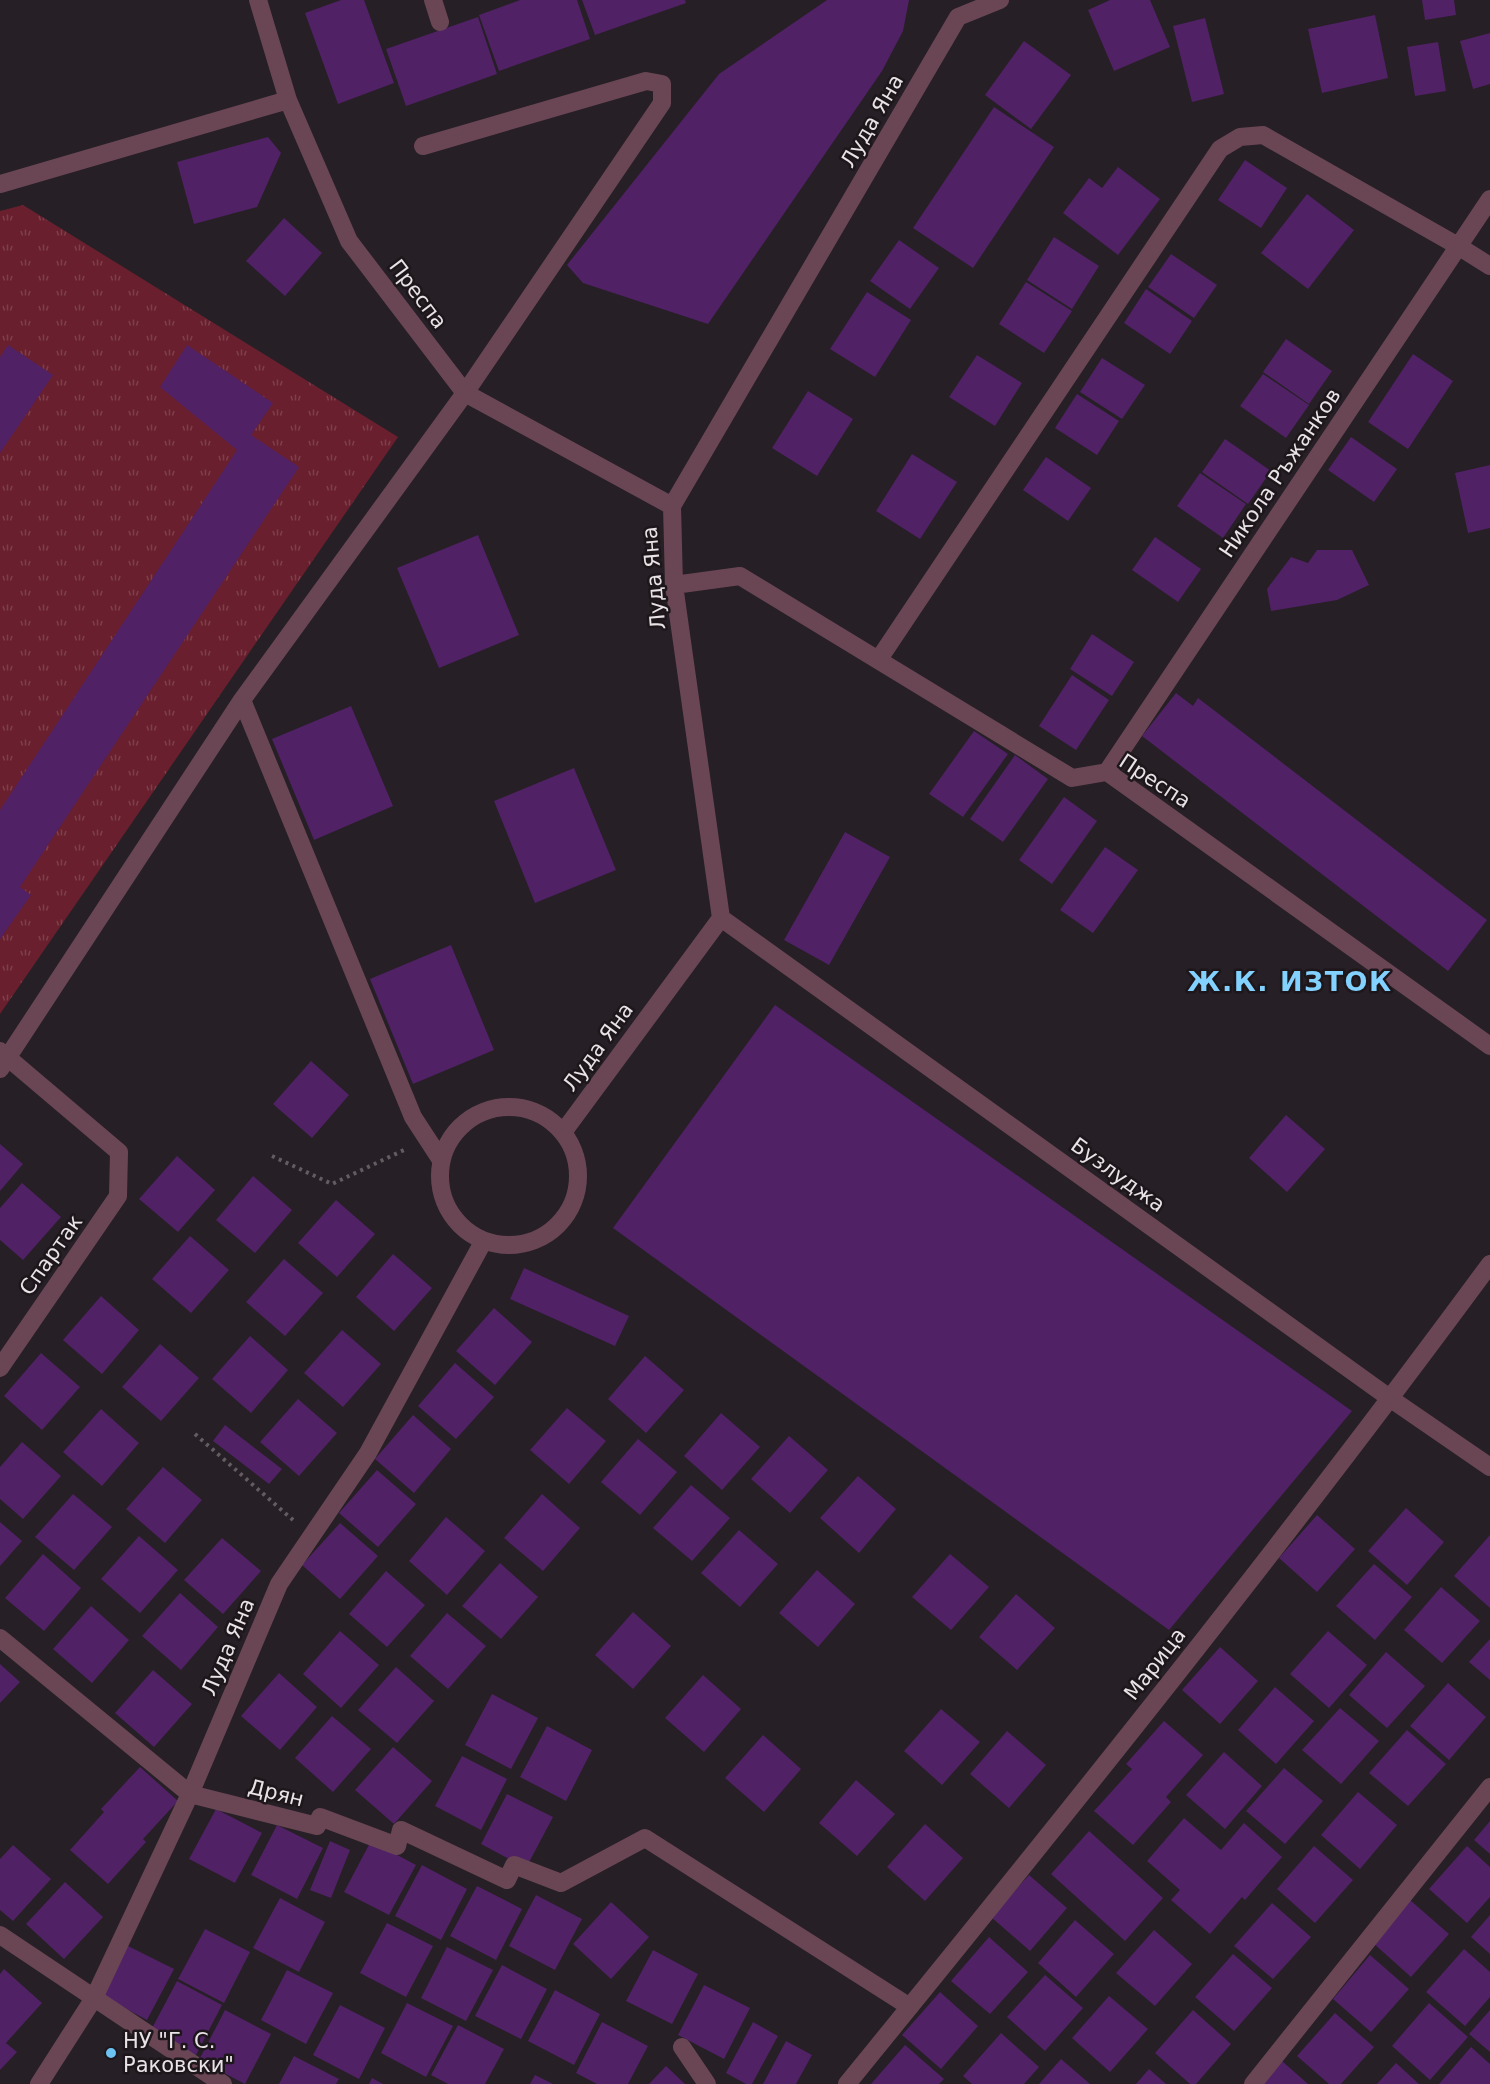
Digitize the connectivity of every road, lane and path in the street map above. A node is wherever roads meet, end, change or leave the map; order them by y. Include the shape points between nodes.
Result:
1 (258, 0) edge
2 (433, 0) edge
3 (1000, 0) edge
4 (957, 9) edge
5 (440, 22) dead end
6 (288, 100) junction
7 (423, 146) dead end
8 (0, 184) edge
9 (1490, 199) edge
10 (1458, 246) junction
11 (1490, 266) edge
12 (465, 393) junction
13 (672, 506) junction
14 (674, 585) junction
15 (879, 659) junction
16 (242, 700) junction
17 (1107, 772) junction
18 (721, 918) junction
19 (1490, 1046) edge
20 (3, 1059) edge
21 (564, 1131) junction
22 (427, 1139) junction
23 (272, 1156) dead end
24 (441, 1160) junction
25 (483, 1242) junction
26 (1490, 1264) edge
27 (0, 1368) edge
28 (1391, 1399) junction
29 (195, 1434) dead end
30 (1490, 1467) edge
31 (312, 1536) junction
32 (0, 1638) edge
33 (1490, 1787) edge
34 (190, 1794) junction
35 (0, 1935) edge
36 (94, 1998) junction
37 (910, 2007) junction
38 (682, 2047) dead end
39 (39, 2084) edge
40 (223, 2084) edge
41 (707, 2084) edge
42 (847, 2084) edge
43 (1253, 2084) edge

1 - 6 street, Преспа
2 - 5 street
3 - 4 street, Луда Яна
4 - 13 street, Луда Яна
6 - 8 street
6 - 12 street, Преспа via 349,241
7 - 12 street via 646,81 662,84 662,103
9 - 10 street, Никола Ръжанков
10 - 11 street
10 - 15 street via 1263,135 1240,137 1220,149
10 - 17 street, Никола Ръжанков
12 - 13 street, Преспа
12 - 16 street
13 - 14 street, Луда Яна
14 - 15 street, Преспа via 740,576
14 - 18 street, Луда Яна
15 - 17 street, Преспа via 1072,778
16 - 20 street
16 - 22 street via 413,1117
17 - 19 street, Преспа
18 - 21 street, Луда Яна
18 - 28 street, Бузлуджа
20 - 27 street, Спартак via 119,1152 118,1197
21 - 24 street via 540,1112 510,1106 480,1113 455,1132
21 - 25 street via 580,1165 576,1201 554,1231 520,1246
22 - 23 path via 332,1184
22 - 24 street
24 - 25 street via 440,1185 447,1209 462,1229
25 - 31 street, Луда Яна via 368,1453
26 - 28 street, Марица
28 - 30 street, Бузлуджа
28 - 37 street, Марица
29 - 31 path
31 - 34 street, Луда Яна via 279,1584
32 - 34 street, Дрян
33 - 43 street
34 - 36 street, Луда Яна
34 - 37 street, Дрян via 317,1826 320,1817 397,1846 401,1830 507,1880 514,1865 561,1883 645,1838
35 - 36 street
36 - 39 street, Луда Яна
36 - 40 street
37 - 42 street, Марица
38 - 41 street

